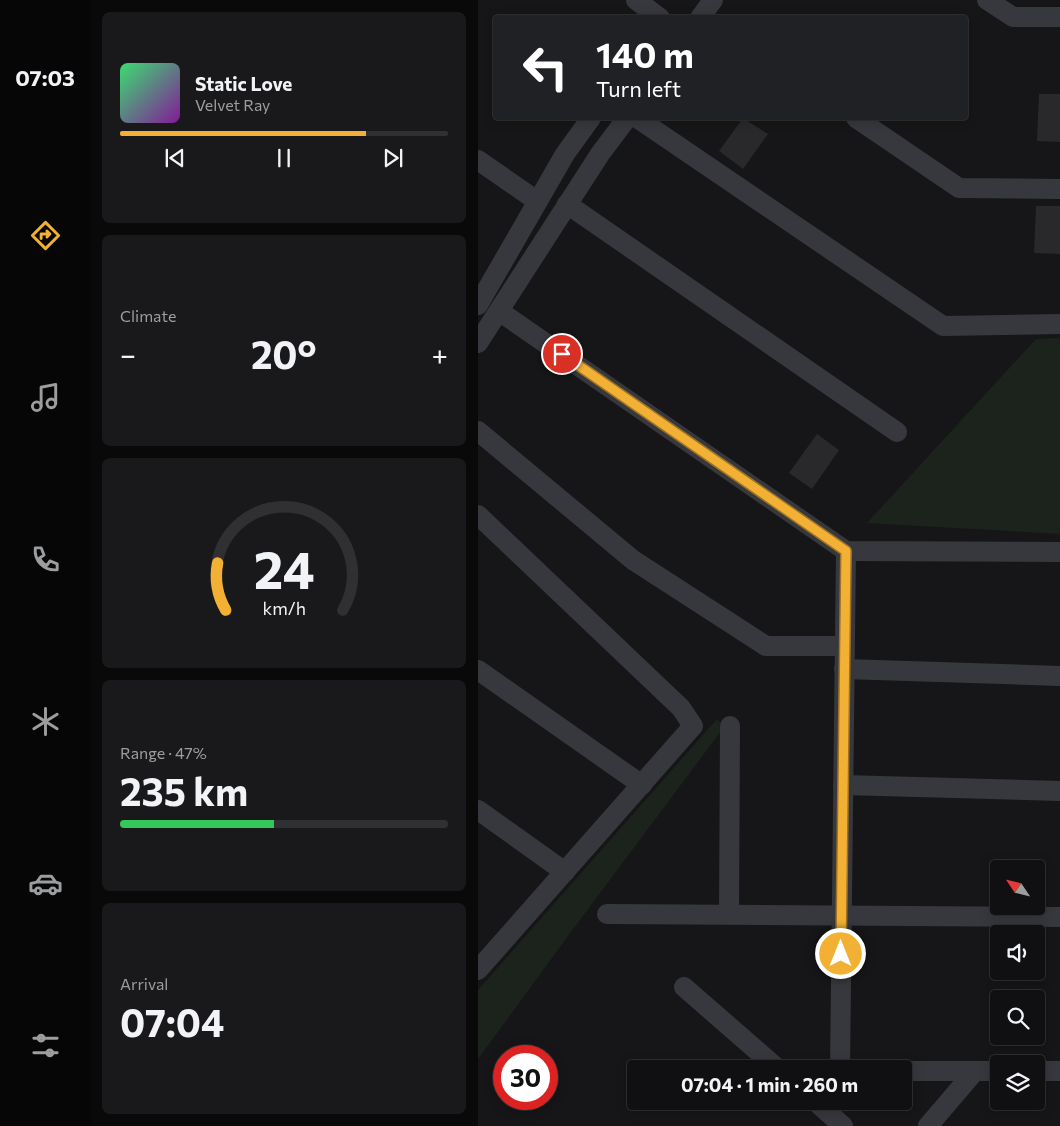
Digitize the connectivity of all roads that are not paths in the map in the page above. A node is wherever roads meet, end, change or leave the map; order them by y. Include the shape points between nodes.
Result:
1 (636, 0) edge
2 (987, 0) edge
3 (656, 15) edge
4 (1060, 18) edge
5 (590, 120) edge
6 (625, 120) edge
7 (640, 120) edge
8 (859, 120) edge
9 (478, 160) edge
10 (1060, 189) edge
11 (537, 201) junction
12 (567, 204) junction
13 (484, 278) edge
14 (478, 305) edge
15 (499, 311) junction
16 (1060, 324) edge
17 (478, 342) edge
18 (478, 431) edge
19 (897, 432) dead end
20 (478, 515) edge
21 (846, 551) junction
22 (1060, 552) edge
23 (844, 646) junction
24 (844, 669) junction
25 (478, 670) edge
26 (1060, 676) edge
27 (730, 726) dead end
28 (642, 785) junction
29 (843, 785) junction
30 (1060, 791) edge
31 (478, 810) edge
32 (565, 872) junction
33 (607, 914) dead end
34 (729, 914) junction
35 (841, 915) junction
36 (1060, 917) edge
37 (482, 959) edge
38 (684, 987) dead end
39 (768, 1060) edge
40 (840, 1060) edge
41 (912, 1071) edge
42 (975, 1071) junction
43 (990, 1071) edge
44 (1045, 1071) edge
45 (1060, 1071) edge
46 (825, 1110) edge
47 (841, 1110) edge
48 (842, 1125) edge
49 (928, 1126) edge

1 - 3 street
2 - 4 street via 1013,17
5 - 11 street
6 - 12 street
7 - 16 street via 943,326
8 - 10 street via 959,188
9 - 11 street
11 - 13 street
12 - 15 street
12 - 19 street
13 - 14 street
15 - 17 street
15 - 21 street
18 - 23 street via 634,560 766,646
20 - 28 street via 681,708 693,726
21 - 22 street
21 - 23 street
23 - 24 street
24 - 26 street
24 - 29 street
25 - 28 street
27 - 34 street
28 - 32 street
29 - 30 street
29 - 35 street
31 - 32 street
32 - 37 street
33 - 34 street
34 - 35 street
35 - 36 street
35 - 40 street
38 - 39 street
41 - 42 street
42 - 43 street
42 - 49 street
44 - 45 street
46 - 48 street
47 - 48 street

